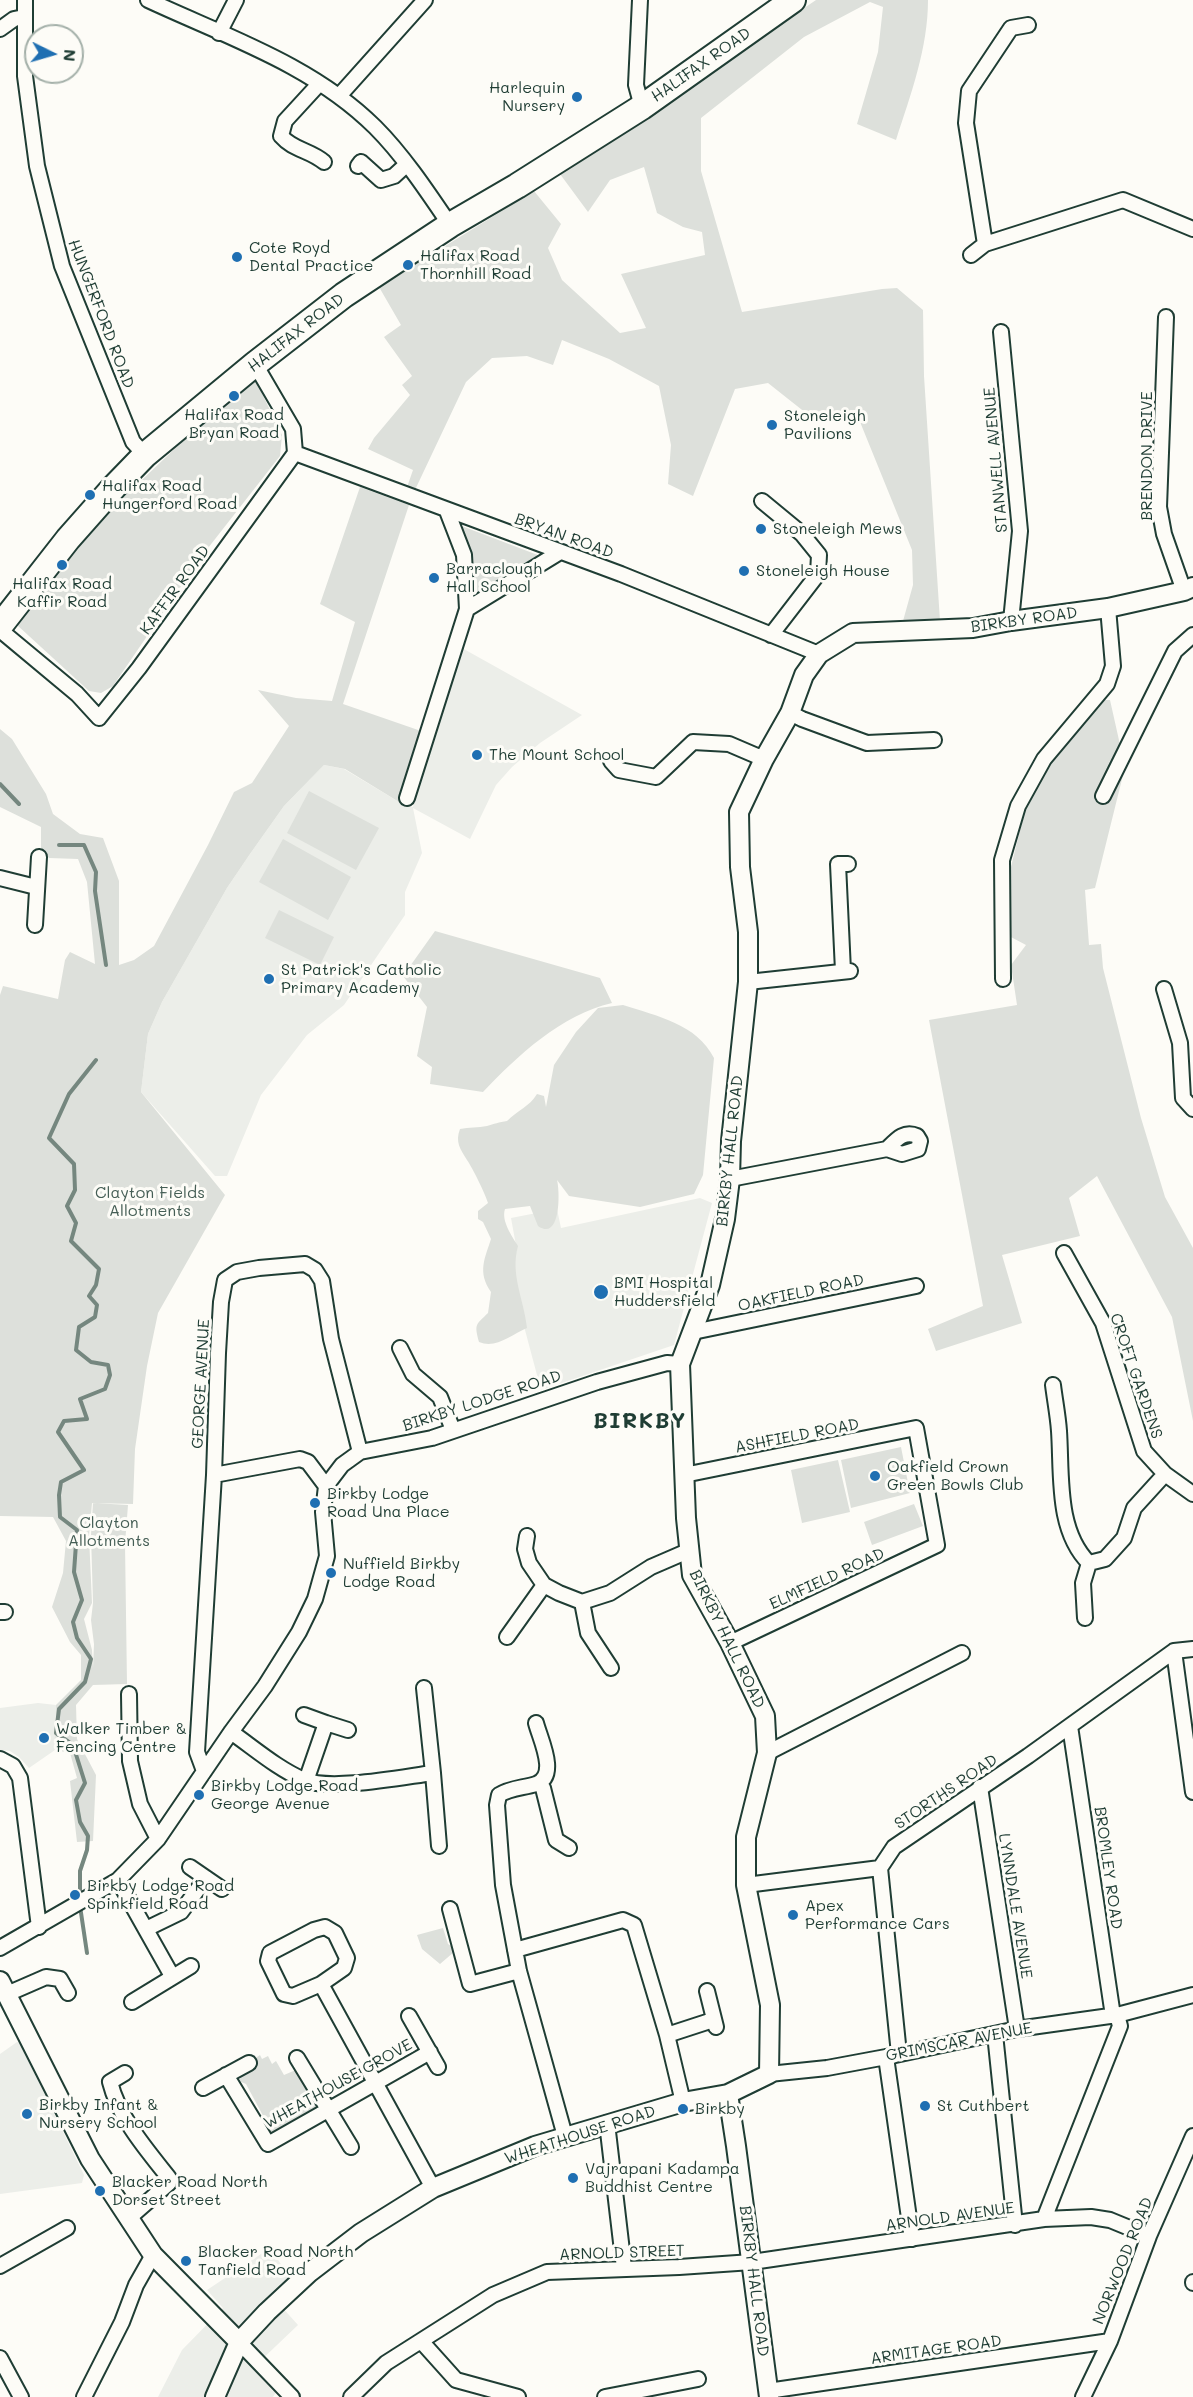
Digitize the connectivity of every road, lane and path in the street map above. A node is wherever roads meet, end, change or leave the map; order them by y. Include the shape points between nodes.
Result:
1 (25, 0) edge
2 (148, 0) edge
3 (236, 0) edge
4 (425, 0) edge
5 (640, 0) edge
6 (793, 0) edge
7 (24, 17) junction
8 (1028, 26) dead end
9 (0, 29) edge
10 (219, 33) junction
11 (319, 84) junction
12 (339, 96) junction
13 (642, 107) junction
14 (324, 162) dead end
15 (406, 165) junction
16 (357, 166) dead end
17 (450, 225) junction
18 (1193, 229) edge
19 (984, 244) junction
20 (971, 255) dead end
21 (1166, 317) dead end
22 (1001, 332) dead end
23 (255, 364) junction
24 (295, 453) junction
25 (145, 455) junction
26 (762, 501) dead end
27 (447, 511) junction
28 (560, 552) junction
29 (1188, 589) edge
30 (1108, 608) junction
31 (467, 609) junction
32 (1011, 621) junction
33 (0, 628) edge
34 (853, 633) joint
35 (771, 635) junction
36 (1193, 635) edge
37 (819, 654) junction
38 (790, 712) junction
39 (934, 740) dead end
40 (764, 759) junction
41 (613, 770) dead end
42 (1103, 796) dead end
43 (406, 798) dead end
44 (39, 857) dead end
45 (838, 864) dead end
46 (0, 878) edge
47 (36, 887) junction
48 (35, 925) dead end
49 (1003, 979) dead end
50 (748, 982) junction
51 (1164, 989) dead end
52 (1193, 1108) edge
53 (887, 1149) dead end
54 (730, 1179) junction
55 (1064, 1253) dead end
56 (916, 1286) dead end
57 (693, 1332) junction
58 (399, 1348) dead end
59 (680, 1364) junction
60 (1053, 1385) dead end
61 (453, 1430) junction
62 (360, 1452) junction
63 (1165, 1474) junction
64 (214, 1475) junction
65 (684, 1475) junction
66 (326, 1486) junction
67 (1193, 1494) edge
68 (527, 1536) dead end
69 (937, 1545) joint
70 (688, 1551) junction
71 (1089, 1563) junction
72 (544, 1585) junction
73 (582, 1602) junction
74 (1085, 1618) dead end
75 (507, 1636) dead end
76 (730, 1643) junction
77 (1193, 1649) edge
78 (1174, 1651) junction
79 (962, 1653) dead end
80 (611, 1668) dead end
81 (424, 1688) dead end
82 (129, 1694) dead end
83 (304, 1715) dead end
84 (326, 1723) junction
85 (536, 1723) dead end
86 (1070, 1726) junction
87 (348, 1730) dead end
88 (231, 1732) junction
89 (767, 1753) junction
90 (0, 1759) edge
91 (204, 1771) junction
92 (433, 1773) junction
93 (306, 1781) junction
94 (539, 1783) junction
95 (980, 1787) junction
96 (1193, 1792) edge
97 (158, 1839) junction
98 (439, 1846) dead end
99 (569, 1848) dead end
100 (190, 1867) dead end
101 (879, 1868) junction
102 (206, 1878) junction
103 (118, 1880) junction
104 (746, 1885) junction
105 (222, 1889) dead end
106 (450, 1909) dead end
107 (39, 1927) junction
108 (146, 1929) junction
109 (0, 1948) edge
110 (515, 1950) junction
111 (191, 1966) dead end
112 (519, 1971) junction
113 (171, 1976) junction
114 (321, 1984) junction
115 (3, 1988) edge
116 (706, 1991) dead end
117 (68, 1993) dead end
118 (1193, 1995) edge
119 (132, 2002) dead end
120 (1115, 2015) junction
121 (409, 2016) dead end
122 (1017, 2029) junction
123 (995, 2034) junction
124 (667, 2035) junction
125 (430, 2052) junction
126 (892, 2055) junction
127 (297, 2058) dead end
128 (249, 2063) dead end
129 (438, 2067) dead end
130 (125, 2073) dead end
131 (770, 2074) junction
132 (226, 2076) junction
133 (377, 2083) junction
134 (203, 2088) dead end
135 (728, 2094) junction
136 (683, 2102) junction
137 (328, 2110) junction
138 (607, 2123) junction
139 (565, 2136) junction
140 (1193, 2136) edge
141 (351, 2146) dead end
142 (1190, 2152) edge
143 (434, 2188) junction
144 (129, 2218) junction
145 (1044, 2219) junction
146 (1015, 2225) junction
147 (67, 2228) dead end
148 (1149, 2236) junction
149 (912, 2239) junction
150 (153, 2255) junction
151 (752, 2262) junction
152 (0, 2266) edge
153 (624, 2268) junction
154 (421, 2341) junction
155 (1110, 2341) junction
156 (239, 2342) junction
157 (0, 2358) edge
158 (698, 2379) dead end
159 (768, 2394) edge
160 (632, 2395) edge
161 (21, 2397) edge
162 (84, 2397) edge
163 (215, 2397) edge
164 (292, 2397) edge
165 (351, 2397) edge
166 (518, 2397) edge
167 (605, 2397) edge
168 (1083, 2397) edge

1 - 7 street, HUNGERFORD ROAD
2 - 10 street
3 - 10 street
4 - 12 street
5 - 13 street via 636,85
6 - 13 highway, HALIFAX ROAD
7 - 9 street
7 - 25 street, HUNGERFORD ROAD via 25,76 37,166 62,266 133,442
8 - 19 street via 1011,28 969,91 966,123
10 - 11 street via 280,60
11 - 12 street
11 - 14 street via 285,121 281,136 289,145 314,153
12 - 15 street via 375,127
13 - 17 highway, HALIFAX ROAD
15 - 16 street via 394,176 381,180 361,162
15 - 17 street
17 - 23 highway, HALIFAX ROAD via 344,295
18 - 19 street via 1123,200
19 - 20 street
21 - 29 street, BRENDON DRIVE via 1159,507 1164,534
22 - 32 street, STANWELL AVENUE via 1020,531
23 - 24 street via 293,429
23 - 25 highway, HALIFAX ROAD
24 - 27 street, BRYAN ROAD
24 - 33 street, KAFFIR ROAD via 99,718
25 - 33 highway, HALIFAX ROAD via 68,539
26 - 35 street via 802,534 819,555 818,574
27 - 28 street, BRYAN ROAD
27 - 31 street via 464,555
28 - 31 street
28 - 35 street, BRYAN ROAD
29 - 30 street, BIRKBY ROAD
30 - 32 street, BIRKBY ROAD
30 - 49 street via 1113,666 1107,684 1044,759 1018,806 1002,860
31 - 43 street
32 - 34 street, BIRKBY ROAD via 973,628
34 - 37 street, BIRKBY HALL ROAD
35 - 37 street, BRYAN ROAD
36 - 42 street via 1175,651
37 - 38 street, BIRKBY HALL ROAD via 804,675
38 - 39 street via 867,743
38 - 40 street, BIRKBY HALL ROAD
40 - 41 street via 729,744 693,742 656,777
40 - 50 street, BIRKBY HALL ROAD via 739,812
44 - 47 street
45 - 50 street via 847,971
46 - 47 street
47 - 48 street
50 - 54 street, BIRKBY HALL ROAD
51 - 52 street via 1180,1043 1184,1098
53 - 54 street
54 - 57 street, BIRKBY HALL ROAD via 712,1274
55 - 63 street, CROFT GARDENS via 1103,1323 1144,1451
56 - 57 street, OAKFIELD ROAD
57 - 59 street, BIRKBY HALL ROAD
58 - 61 street via 413,1374 440,1397
59 - 61 street, BIRKBY LODGE ROAD via 667,1363 597,1382
59 - 65 street, BIRKBY HALL ROAD
60 - 71 street via 1062,1497 1077,1551
61 - 62 street, BIRKBY LODGE ROAD
62 - 64 street, GEORGE AVENUE via 330,1340 322,1281 305,1264 259,1268 237,1272 225,1280
62 - 66 street, BIRKBY LODGE ROAD via 342,1465
63 - 67 street, CROFT GARDENS
63 - 71 street via 1134,1508 1124,1538 1105,1559
64 - 66 street via 300,1459 308,1462
64 - 91 street, GEORGE AVENUE via 197,1752
65 - 69 street, ASHFIELD ROAD via 916,1428
65 - 70 street, BIRKBY HALL ROAD
66 - 88 street via 323,1512 327,1556 315,1599 271,1677
68 - 72 street via 529,1563
69 - 76 street, ELMFIELD ROAD
70 - 73 street via 651,1567 610,1593
70 - 76 street, BIRKBY HALL ROAD via 692,1575
71 - 74 street via 1083,1583
72 - 73 street
72 - 75 street
73 - 80 street via 588,1633
76 - 89 street, BIRKBY HALL ROAD via 765,1716
77 - 78 street, STORTHS ROAD
78 - 86 street, STORTHS ROAD
78 - 96 street
79 - 89 street
81 - 92 street
82 - 97 street via 129,1761 140,1804
83 - 84 street
84 - 87 street
84 - 93 street
85 - 94 street via 548,1767 546,1777
86 - 95 street, STORTHS ROAD
86 - 120 street, BROMLEY ROAD
88 - 91 street
88 - 93 street
89 - 104 street, BIRKBY HALL ROAD via 746,1837
90 - 107 street via 13,1766 20,1778
91 - 97 street
92 - 93 street via 344,1784
92 - 98 street
94 - 99 street via 556,1840
94 - 110 street via 506,1791 499,1795 497,1805 503,1885
95 - 101 street, STORTHS ROAD via 894,1847
95 - 122 street, LYNNDALE AVENUE
97 - 103 street
100 - 102 street
101 - 104 street
101 - 126 street
102 - 105 street
102 - 108 street via 181,1912
103 - 107 street
103 - 108 street
104 - 131 street, BIRKBY HALL ROAD via 770,2005
106 - 112 street via 470,1984
107 - 109 street
108 - 113 street
110 - 112 street
110 - 124 street via 623,1920 634,1925
111 - 113 street
112 - 139 street
113 - 119 street
114 - 114 street via 293,1996 284,1994 268,1961 270,1953 314,1930 325,1927 335,1933 347,1958 344,1968
114 - 133 street
115 - 117 street via 46,1977 60,1979
115 - 144 street via 90,2159
116 - 124 street via 715,2024
118 - 120 street, GRIMSCAR AVENUE
120 - 122 street, GRIMSCAR AVENUE
120 - 145 street, BROMLEY ROAD via 1120,2026
121 - 125 street, WHEATHOUSE GROVE
122 - 123 street, GRIMSCAR AVENUE
123 - 126 street, GRIMSCAR AVENUE
123 - 146 street
124 - 136 street
125 - 129 street, WHEATHOUSE GROVE
125 - 133 street, WHEATHOUSE GROVE
126 - 131 street, GRIMSCAR AVENUE
126 - 149 street
127 - 137 street
128 - 132 street
130 - 144 street via 110,2082 114,2095 136,2137 169,2178 169,2183
131 - 135 street, GRIMSCAR AVENUE
132 - 134 street
132 - 137 street, WHEATHOUSE GROVE via 268,2144
133 - 137 street, WHEATHOUSE GROVE
133 - 143 street
135 - 136 street, WHEATHOUSE ROAD
135 - 151 street, BIRKBY HALL ROAD
136 - 138 street, WHEATHOUSE ROAD
137 - 141 street
138 - 139 street, WHEATHOUSE ROAD
138 - 153 street
139 - 143 street, WHEATHOUSE ROAD
140 - 142 street, NORWOOD ROAD
142 - 148 street, NORWOOD ROAD
143 - 156 street, WHEATHOUSE ROAD via 361,2233 310,2272
144 - 150 street
145 - 146 street, ARNOLD AVENUE
145 - 148 street, ARNOLD AVENUE via 1094,2217
146 - 149 street, ARNOLD AVENUE
147 - 152 street
148 - 155 street, NORWOOD ROAD
149 - 151 street, ARNOLD AVENUE
150 - 156 street
150 - 162 street
151 - 153 street, ARNOLD STREET
151 - 159 street, BIRKBY HALL ROAD
153 - 154 street, ARNOLD STREET via 548,2272 493,2295
154 - 165 street, ARNOLD STREET via 386,2362
154 - 166 street via 456,2380
155 - 159 street, ARMITAGE ROAD
155 - 168 street, NORWOOD ROAD
156 - 163 street, WHEATHOUSE ROAD
156 - 164 street
157 - 161 street
158 - 160 street
160 - 167 street

